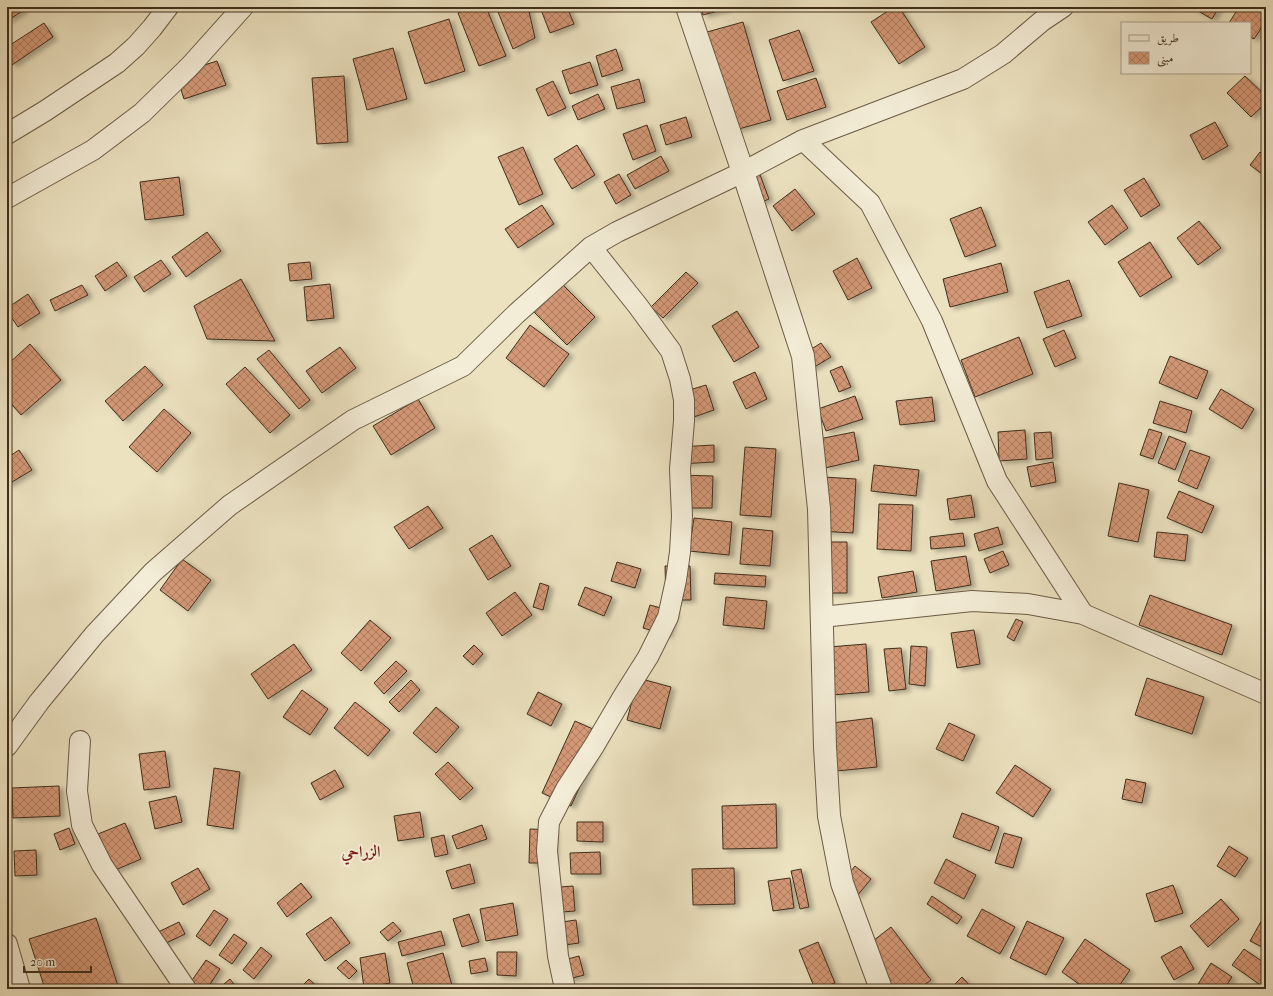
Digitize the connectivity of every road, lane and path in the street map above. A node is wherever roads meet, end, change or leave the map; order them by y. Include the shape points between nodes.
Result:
1 (168, 7) edge
2 (243, 7) edge
3 (687, 7) edge
4 (1063, 7) edge
5 (7, 134) edge
6 (803, 140) junction
7 (743, 172) junction
8 (7, 198) edge
9 (591, 247) junction
10 (1083, 614) junction
11 (822, 616) junction
12 (1266, 694) edge
13 (80, 741) dead end
14 (7, 746) edge
15 (7, 944) edge
16 (20, 989) edge
17 (186, 989) edge
18 (565, 989) edge
19 (881, 989) edge

1 - 5 street via 140,42 117,63
2 - 8 street via 142,114 93,150
3 - 7 street
4 - 6 street via 1003,54 963,79
6 - 7 street
6 - 10 street via 870,203 932,321 997,481
7 - 9 street
7 - 11 street via 803,356 819,508
9 - 14 street via 516,314 464,366 353,420 230,505 153,572 94,635
9 - 18 street via 671,351 684,400 680,469 682,516 680,552 668,617 648,657 566,789 549,822 547,851 558,956
10 - 11 street via 1028,604 972,601
10 - 12 street
11 - 19 street via 829,816 842,883
13 - 17 street via 77,791 82,825 102,865
15 - 16 street

